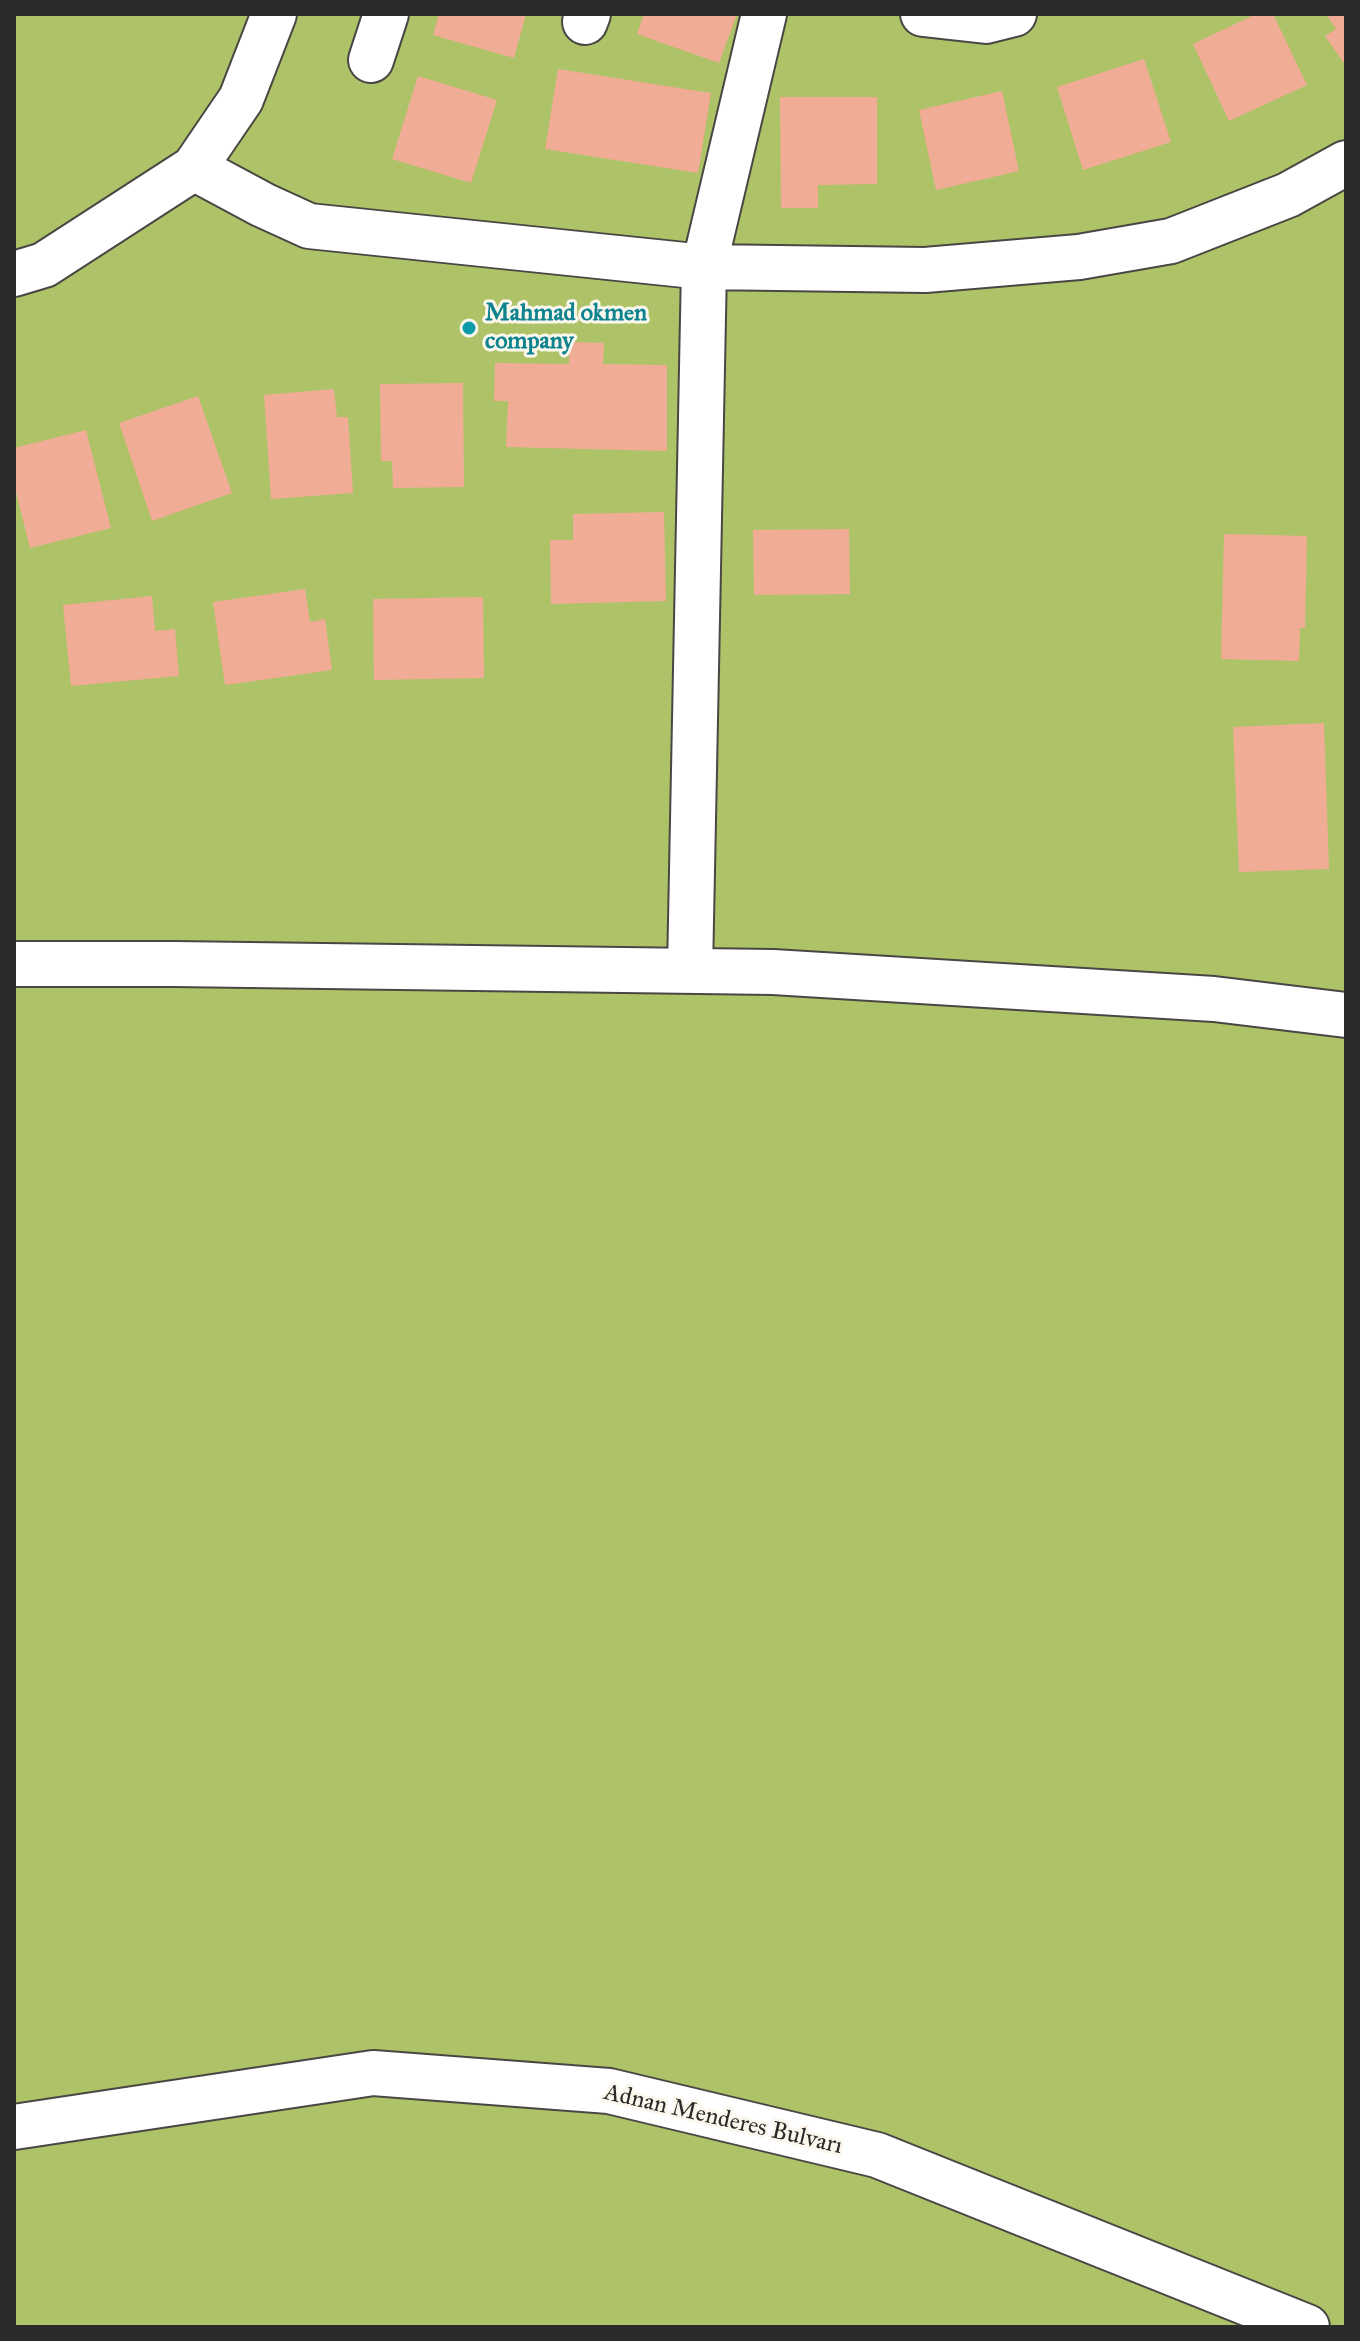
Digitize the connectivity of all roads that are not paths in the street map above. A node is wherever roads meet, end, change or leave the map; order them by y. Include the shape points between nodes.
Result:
1 (274, 14) edge
2 (386, 14) edge
3 (764, 14) edge
4 (923, 14) edge
5 (1014, 14) edge
6 (371, 60) dead end
7 (1346, 163) edge
8 (194, 168) junction
9 (704, 267) junction
10 (14, 274) edge
11 (14, 964) edge
12 (690, 971) junction
13 (1346, 1015) edge
14 (14, 2127) edge
15 (1307, 2327) edge

1 - 8 street via 241,99
2 - 6 street
3 - 9 street
4 - 5 street via 986,21
7 - 9 street via 1288,195 1171,241 1079,257 925,270
8 - 9 street via 309,226
8 - 10 street via 44,265
9 - 12 street
11 - 12 street
12 - 13 street via 1214,999
14 - 15 street, Adnan Menderes Bulvarı via 373,2073 609,2091 877,2155

